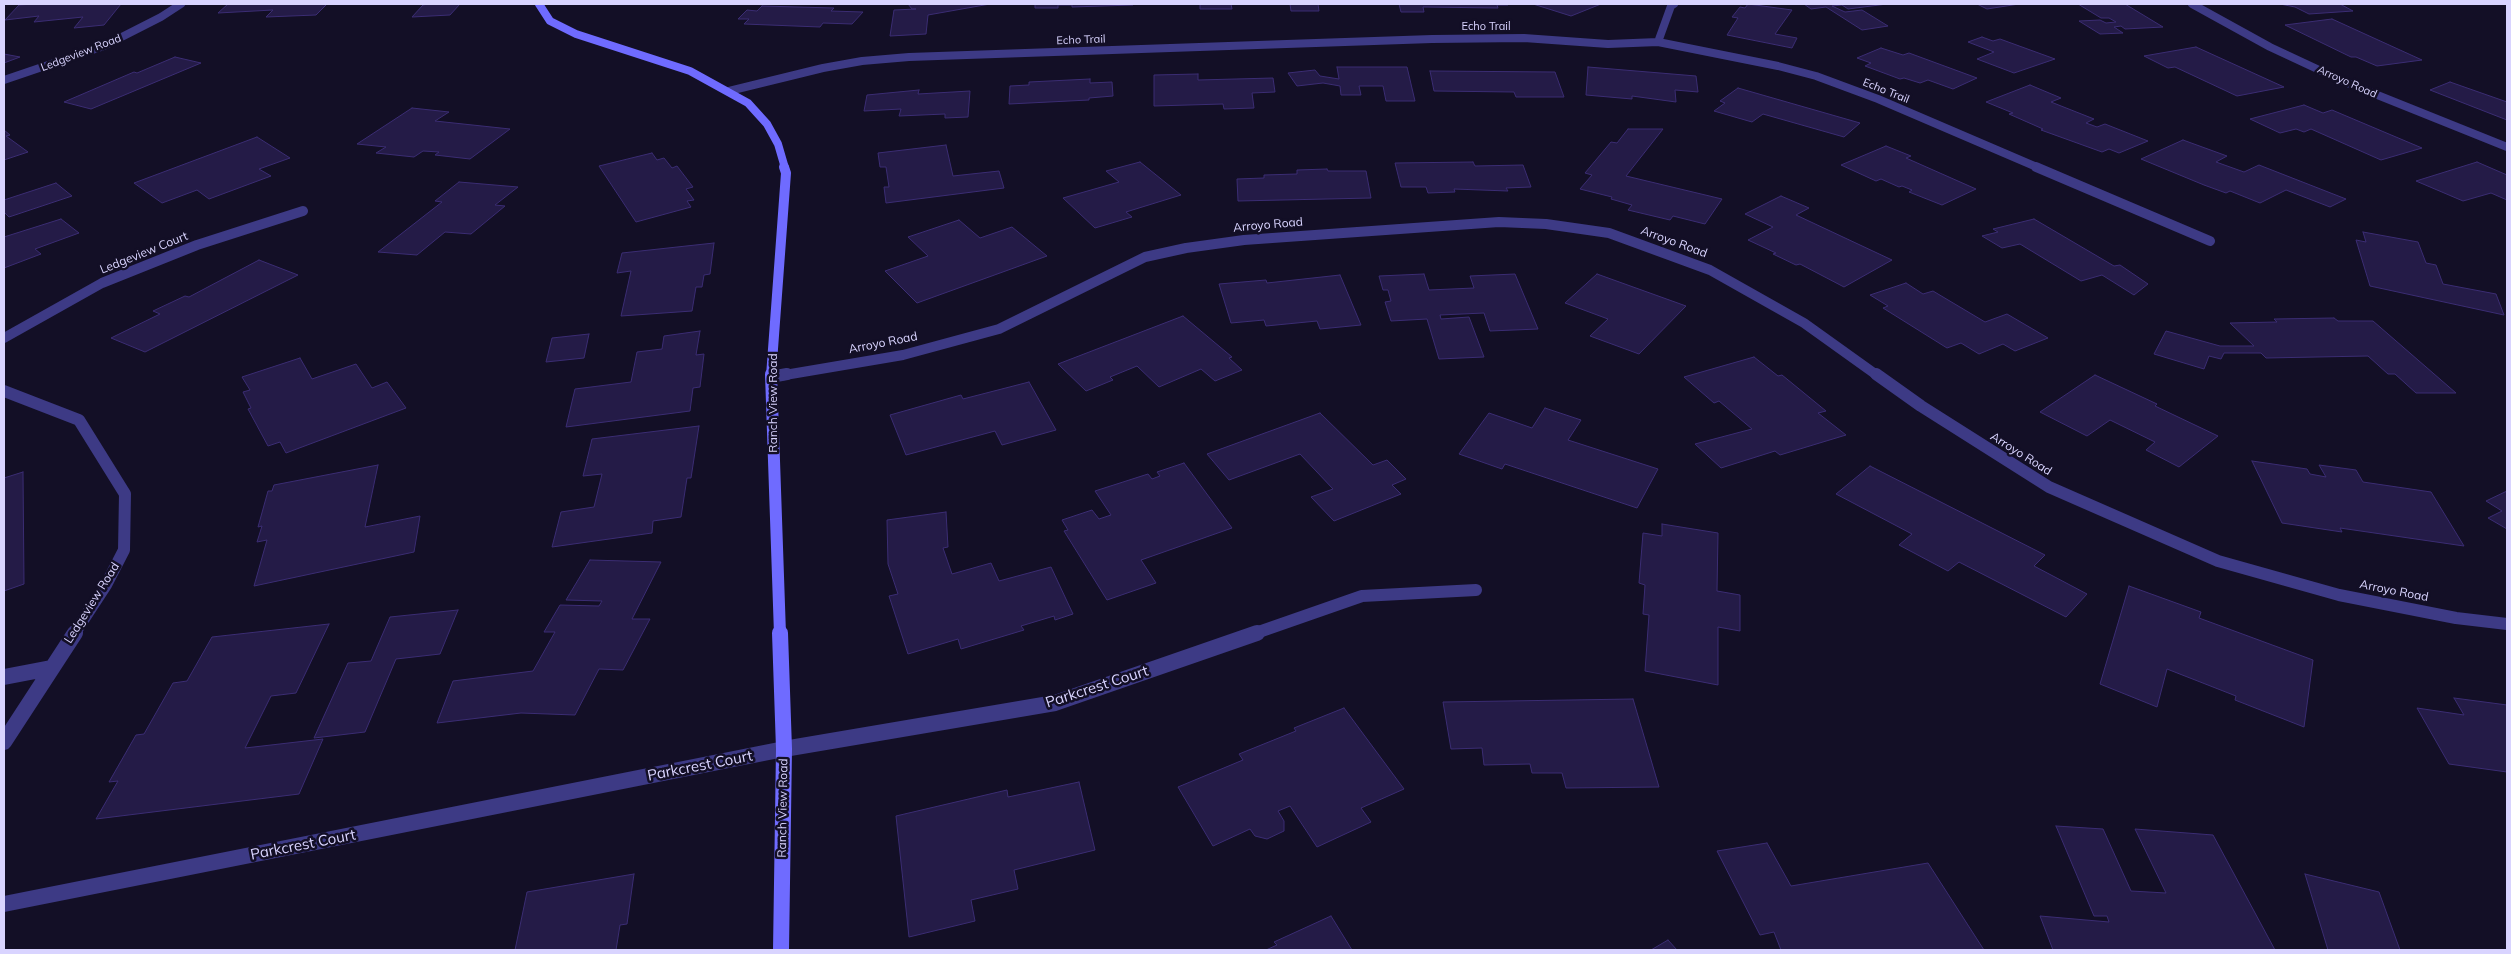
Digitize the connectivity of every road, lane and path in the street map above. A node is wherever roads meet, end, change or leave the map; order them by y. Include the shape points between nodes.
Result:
1 (181, 4) edge
2 (539, 4) edge
3 (1674, 4) edge
4 (2192, 4) edge
5 (1658, 42) junction
6 (4, 80) edge
7 (728, 90) junction
8 (2507, 147) edge
9 (302, 211) dead end
10 (2210, 241) dead end
11 (4, 338) edge
12 (771, 377) junction
13 (4, 392) edge
14 (1476, 590) dead end
15 (2507, 624) edge
16 (51, 668) junction
17 (4, 677) edge
18 (4, 742) edge
19 (784, 750) junction
20 (4, 904) edge
21 (781, 950) edge

1 - 6 street, Ledgeview Road via 161,18 104,46
2 - 7 street, Ranch View Road via 550,21 576,34 690,72
3 - 5 street
4 - 8 street, Arroyo Road via 2345,82
5 - 7 street, Echo Trail via 1608,44 1524,38 1432,38 909,58 862,61
5 - 10 street, Echo Trail via 1816,76 1878,99
7 - 12 street, Ranch View Road via 748,103 767,124 778,144 786,173
9 - 11 street, Ledgeview Court via 197,245 102,283
12 - 15 street, Arroyo Road via 903,355 999,328 1145,257 1186,248 1244,240 1499,222 1546,224 1609,233 1710,270 1804,323 1921,406 2049,488 2218,561 2339,594 2456,618
12 - 19 street, Ranch View Road
13 - 16 street, Ledgeview Road via 79,420 125,494 124,550 106,585
14 - 19 street, Parkcrest Court via 1362,596 1055,703
16 - 17 street
16 - 18 street, Ledgeview Road
19 - 20 street, Parkcrest Court
19 - 21 street, Ranch View Road

